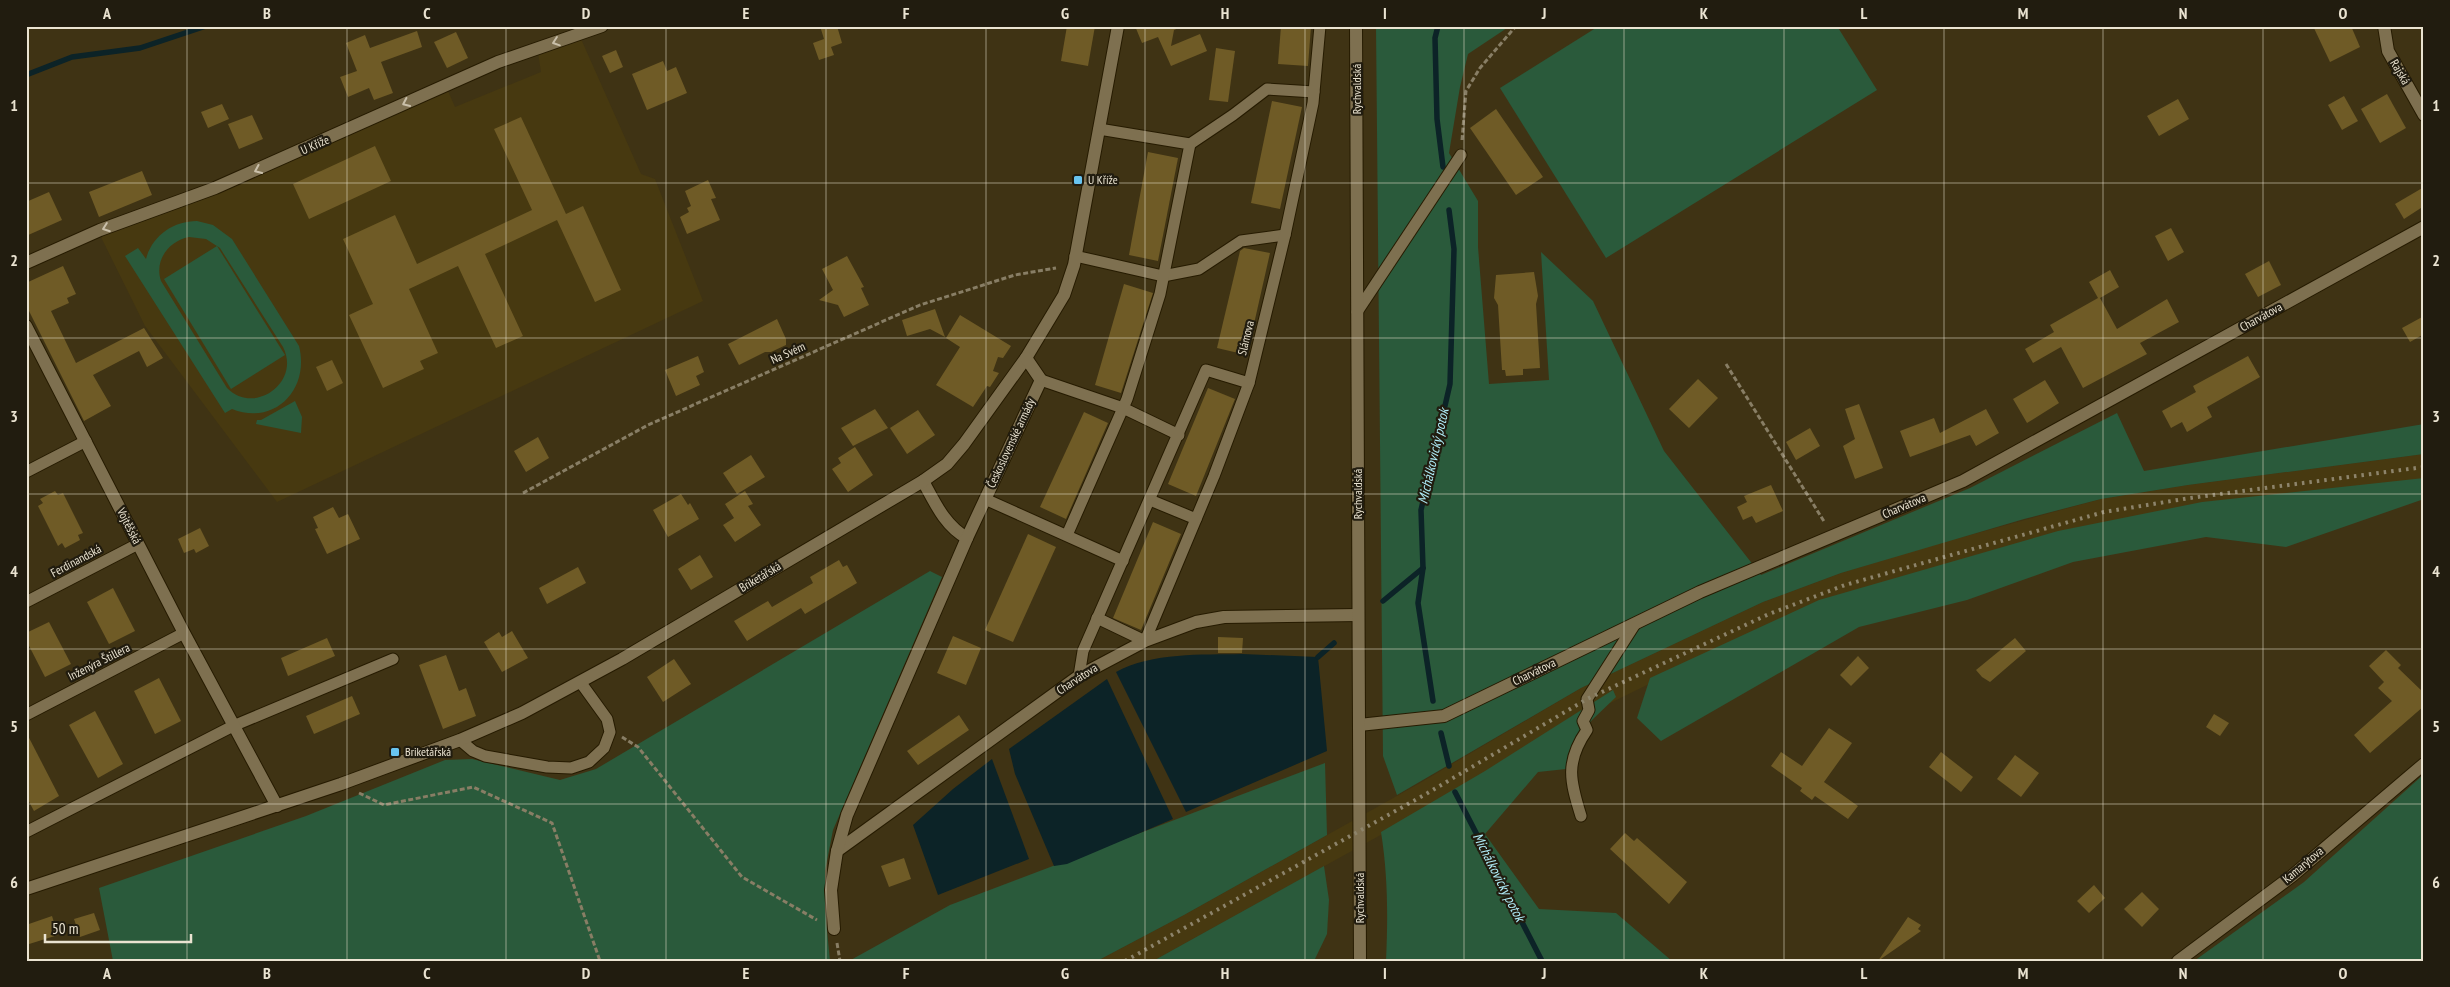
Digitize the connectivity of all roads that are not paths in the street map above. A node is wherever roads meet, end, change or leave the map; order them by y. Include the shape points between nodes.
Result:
1 (602, 26) edge
2 (1118, 26) edge
3 (1320, 26) edge
4 (1356, 26) edge
5 (2384, 26) edge
6 (1314, 92) junction
7 (2420, 100) edge
8 (2424, 115) edge
9 (1099, 129) junction
10 (1190, 144) junction
11 (1460, 156) road end
12 (2424, 228) edge
13 (1285, 235) junction
14 (1074, 261) junction
15 (26, 263) edge
16 (1163, 276) junction
17 (1357, 312) junction
18 (26, 326) edge
19 (1026, 358) junction
20 (1041, 380) junction
21 (1249, 383) junction
22 (1123, 408) junction
23 (1179, 435) junction
24 (86, 441) junction
25 (26, 472) edge
26 (923, 481) junction
27 (984, 499) junction
28 (1150, 500) junction
29 (1196, 519) junction
30 (1067, 535) junction
31 (967, 538) junction
32 (138, 544) junction
33 (1123, 561) junction
34 (26, 602) edge
35 (1358, 615) junction
36 (1097, 618) junction
37 (1635, 624) junction
38 (184, 633) junction
39 (1145, 641) junction
40 (393, 659) dead end
41 (1078, 676) junction
42 (581, 683) junction
43 (26, 715) edge
44 (1359, 725) junction
45 (234, 726) junction
46 (460, 740) junction
47 (2424, 764) edge
48 (277, 806) junction
49 (1581, 816) dead end
50 (26, 832) edge
51 (837, 852) junction
52 (26, 889) edge
53 (834, 929) road end
54 (1360, 961) edge
55 (2178, 961) edge

1 -> 15 street, U Kříže via 498,62 215,188 100,230
2 - 9 street
3 - 6 lane, Slámova
4 - 17 street, Rychvaldská
5 - 7 street, Rajská via 2388,51
6 - 10 lane via 1267,88
6 - 13 lane, Slámova
7 - 8 street, Rajská
9 - 10 lane
9 - 14 street
10 - 16 lane
11 - 17 lane
12 - 37 street, Charvátova via 1963,481 1700,592
13 - 16 lane via 1241,241 1199,269
13 - 21 lane, Slámova
14 - 16 lane
14 - 19 street via 1064,295
16 - 22 lane
17 - 35 street, Rychvaldská
18 - 24 street, Vojtěšská
19 - 20 street
19 - 26 street, Briketářská via 964,444 947,464
20 - 22 lane
20 - 27 street, Československé armády
21 - 23 lane via 1206,370
21 - 29 lane, Slámova
22 - 23 lane
22 - 30 lane
23 - 28 lane
24 - 25 lane
24 - 32 street, Vojtěšská
26 - 31 street via 947,522
26 - 42 street, Briketářská
27 - 30 lane
27 - 31 street, Československé armády
28 - 29 lane
28 - 33 lane
29 - 39 lane, Slámova
30 - 33 lane
31 - 51 street, Československé armády via 847,815
32 - 34 lane, Ferdinandská
32 - 38 street, Vojtěšská
33 - 36 lane
35 - 39 street, Charvátova via 1224,617 1196,622
35 - 44 street, Rychvaldská
36 - 39 lane
36 - 41 lane via 1082,650
37 - 44 street, Charvátova via 1444,716
37 - 49 lane via 1588,699 1589,710 1583,721 1587,730 1577,745 1570,768
38 - 43 lane, Inženýra Štillera
38 - 45 street, Vojtěšská
39 - 41 street, Charvátova
40 - 45 lane
41 - 51 street, Charvátova
42 - 46 street, Briketářská
42 - 46 lane via 608,719 610,732 604,748 589,762 571,768 546,767 485,756
44 - 54 street, Rychvaldská
45 - 48 street, Vojtěšská
45 - 50 lane
46 - 48 street, Briketářská
47 - 55 street, Kamarýtova via 2292,876
48 - 52 street, Briketářská
51 - 53 street, Československé armády via 831,890

